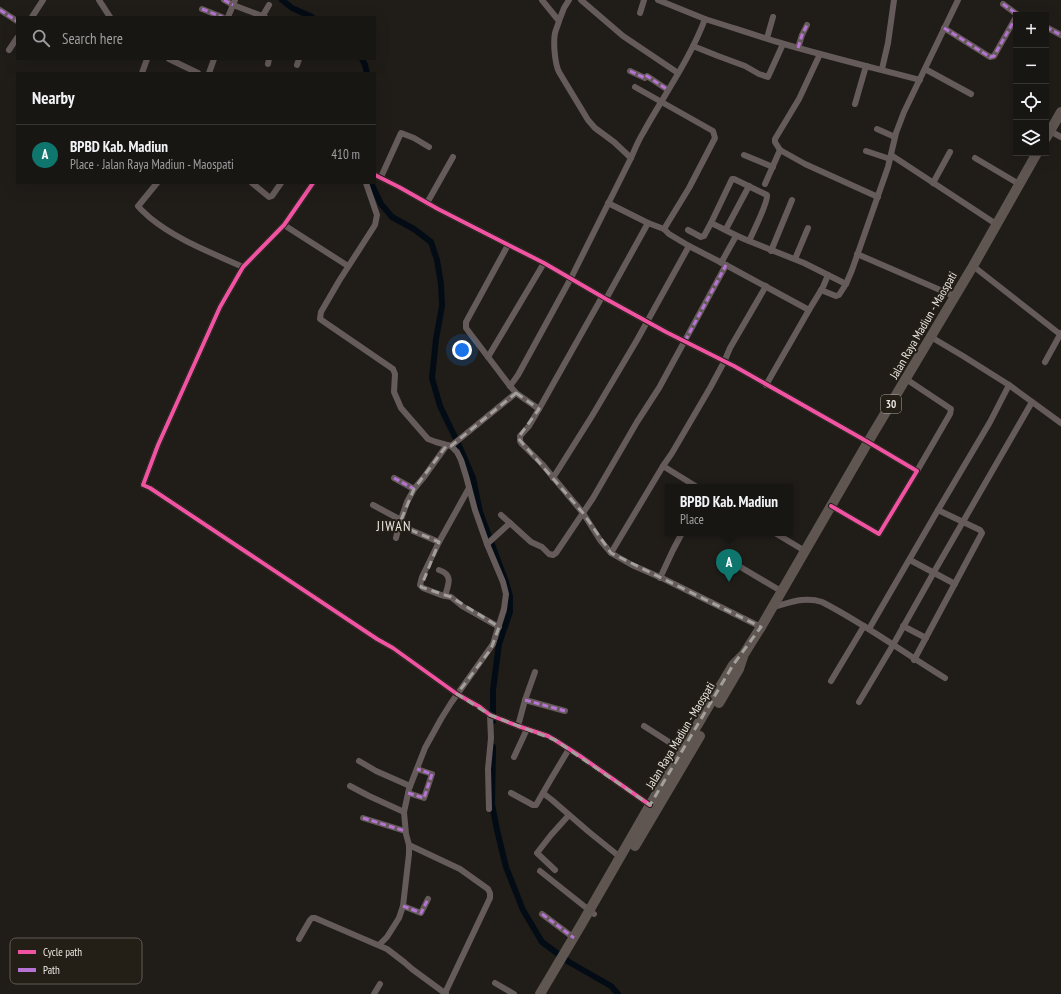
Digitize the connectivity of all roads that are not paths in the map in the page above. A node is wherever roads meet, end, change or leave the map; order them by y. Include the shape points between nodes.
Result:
1 (43, 0) edge
2 (99, 0) edge
3 (224, 0) edge
4 (542, 0) edge
5 (569, 0) edge
6 (581, 0) edge
7 (644, 0) edge
8 (658, 0) edge
9 (894, 0) edge
10 (958, 0) edge
11 (234, 2) edge
12 (1003, 4) dead end
13 (269, 5) dead end
14 (202, 9) dead end
15 (0, 10) edge
16 (640, 13) dead end
17 (1013, 13) edge
18 (33, 16) edge
19 (109, 16) edge
20 (220, 16) edge
21 (228, 16) edge
22 (261, 16) edge
23 (264, 16) edge
24 (773, 17) dead end
25 (705, 19) junction
26 (16, 20) edge
27 (559, 21) junction
28 (1013, 23) edge
29 (807, 25) dead end
30 (944, 28) junction
31 (1049, 29) edge
32 (1061, 35) edge
33 (767, 38) junction
34 (16, 39) edge
35 (783, 44) junction
36 (692, 46) junction
37 (798, 48) junction
38 (8, 50) dead end
39 (820, 54) junction
40 (148, 60) edge
41 (171, 60) edge
42 (214, 60) edge
43 (866, 66) junction
44 (882, 69) junction
45 (925, 69) junction
46 (630, 71) dead end
47 (142, 72) edge
48 (196, 72) edge
49 (209, 72) edge
50 (678, 73) junction
51 (920, 80) junction
52 (636, 87) dead end
53 (668, 90) junction
54 (971, 94) dead end
55 (662, 101) junction
56 (855, 104) dead end
57 (1061, 112) edge
58 (877, 129) dead end
59 (1049, 132) edge
60 (1049, 134) edge
61 (895, 137) junction
62 (1061, 137) edge
63 (429, 148) dead end
64 (780, 150) junction
65 (866, 151) dead end
66 (950, 152) dead end
67 (744, 155) dead end
68 (1035, 156) edge
69 (453, 157) dead end
70 (890, 157) junction
71 (631, 158) junction
72 (975, 158) dead end
73 (773, 168) junction
74 (377, 176) edge
75 (934, 183) junction
76 (156, 184) edge
77 (253, 184) edge
78 (280, 184) edge
79 (312, 184) edge
80 (366, 184) edge
81 (765, 184) dead end
82 (1019, 184) junction
83 (749, 186) junction
84 (878, 196) junction
85 (792, 200) dead end
86 (427, 203) junction
87 (608, 203) junction
88 (711, 223) junction
89 (648, 224) junction
90 (996, 224) junction
91 (284, 225) junction
92 (808, 228) dead end
93 (726, 229) junction
94 (664, 230) junction
95 (688, 230) dead end
96 (736, 236) junction
97 (749, 241) junction
98 (508, 245) junction
99 (689, 246) junction
100 (771, 251) junction
101 (857, 254) junction
102 (795, 259) junction
103 (544, 263) junction
104 (724, 264) junction
105 (348, 266) junction
106 (972, 266) junction
107 (243, 267) junction
108 (828, 275) junction
109 (571, 278) junction
110 (846, 284) junction
111 (766, 286) junction
112 (821, 290) junction
113 (954, 296) junction
114 (604, 298) junction
115 (809, 310) junction
116 (647, 321) junction
117 (1061, 334) edge
118 (931, 337) junction
119 (686, 341) junction
120 (488, 357) junction
121 (724, 362) junction
122 (1045, 362) dead end
123 (906, 379) junction
124 (766, 385) junction
125 (1009, 385) junction
126 (510, 386) junction
127 (516, 393) junction
128 (1032, 402) junction
129 (539, 409) junction
130 (1061, 423) edge
131 (868, 442) junction
132 (449, 446) junction
133 (663, 466) junction
134 (917, 471) junction
135 (394, 478) dead end
136 (553, 478) junction
137 (692, 484) edge
138 (469, 488) junction
139 (414, 489) junction
140 (373, 505) dead end
141 (831, 506) junction
142 (938, 510) junction
143 (583, 513) junction
144 (501, 516) dead end
145 (400, 522) junction
146 (962, 522) junction
147 (510, 523) junction
148 (680, 536) edge
149 (780, 536) edge
150 (396, 538) dead end
151 (439, 542) junction
152 (488, 544) junction
153 (805, 551) junction
154 (611, 553) junction
155 (910, 560) junction
156 (732, 562) dead end
157 (439, 570) dead end
158 (934, 572) junction
159 (660, 578) junction
160 (955, 584) junction
161 (782, 591) junction
162 (445, 596) junction
163 (773, 607) junction
164 (904, 626) junction
165 (499, 627) junction
166 (761, 627) junction
167 (867, 628) junction
168 (926, 638) junction
169 (893, 645) junction
170 (914, 660) junction
171 (535, 672) dead end
172 (945, 678) dead end
173 (831, 681) dead end
174 (457, 694) junction
175 (525, 700) junction
176 (859, 702) dead end
177 (565, 711) dead end
178 (491, 716) junction
179 (704, 722) junction
180 (518, 726) junction
181 (644, 726) dead end
182 (527, 729) junction
183 (569, 749) junction
184 (683, 751) junction
185 (514, 758) dead end
186 (359, 761) dead end
187 (417, 769) junction
188 (350, 786) dead end
189 (410, 786) junction
190 (408, 793) junction
191 (511, 793) dead end
192 (543, 794) junction
193 (650, 805) junction
194 (490, 809) dead end
195 (404, 812) junction
196 (570, 815) junction
197 (363, 818) dead end
198 (405, 831) junction
199 (409, 845) junction
200 (620, 857) junction
201 (555, 870) dead end
202 (540, 871) dead end
203 (428, 899) dead end
204 (403, 906) junction
205 (592, 912) junction
206 (542, 914) dead end
207 (574, 938) junction
208 (299, 939) dead end
209 (379, 945) junction
210 (563, 960) junction
211 (495, 983) dead end
212 (380, 984) dead end
213 (374, 994) edge
214 (446, 994) edge
215 (514, 994) edge
216 (540, 994) edge
217 (546, 994) edge

1 - 18 street
2 - 19 street
3 - 11 street
4 - 27 street
5 - 27 street
6 - 50 street via 623,36
7 - 16 street
8 - 25 street
9 - 44 street
10 - 30 street
11 - 21 street
11 - 22 street
12 - 17 street
13 - 23 street
14 - 20 street
15 - 26 street
24 - 33 street
25 - 33 street
25 - 36 street
27 - 71 street via 555,35 555,59 559,72 588,120
28 - 30 street via 992,57
29 - 37 street
30 - 45 street
31 - 32 street
33 - 35 street
34 - 38 street
35 - 36 street via 768,77
35 - 37 street
36 - 50 street
37 - 39 street
39 - 43 street
39 - 64 street via 799,99 775,139
40 - 47 street
41 - 48 street
42 - 49 street
43 - 44 street
43 - 56 street
44 - 51 street
45 - 51 street
45 - 54 street
46 - 53 street via 646,78 647,76
50 - 53 street
51 - 61 street
52 - 55 street
53 - 55 street
55 - 71 street
55 - 94 street via 713,131 715,135 689,188
57 - 59 highway
58 - 61 street
60 - 62 street
61 - 70 street
63 - 74 street via 401,133
64 - 73 street
64 - 84 street via 804,164
65 - 70 street
66 - 75 street
67 - 73 street
68 - 82 highway, Jalan Raya Madiun - Maospati / 30
69 - 86 street
70 - 75 street
70 - 84 street
71 - 87 street
72 - 82 street
73 - 81 street
74 - 86 street
75 - 90 street
76 - 107 street via 138,206 140,209 173,234
77 - 78 street via 269,197
79 - 91 street
80 - 105 street via 377,215 375,225
82 - 90 highway, Jalan Raya Madiun - Maospati / 30
83 - 88 street via 732,179
83 - 93 street
83 - 97 street via 768,196
84 - 101 street
85 - 100 street
86 - 98 street
87 - 89 street
87 - 109 street
88 - 93 street
88 - 95 street via 703,237
89 - 94 street
89 - 114 street
90 - 106 highway, Jalan Raya Madiun - Maospati / 30
91 - 105 street
91 - 107 street
92 - 102 street
93 - 96 street
94 - 99 street
96 - 97 street
96 - 104 street
97 - 100 street
98 - 103 street
98 - 120 street via 466,322 466,328
99 - 104 street
99 - 116 street
100 - 102 street
101 - 110 street
101 - 113 street
102 - 108 street
103 - 109 street
103 - 120 street
104 - 111 street
104 - 119 street
105 - 132 street via 321,312 320,319 393,369 394,392 400,408 428,439
106 - 113 highway, Jalan Raya Madiun - Maospati / 30
106 - 117 street
107 - 174 street via 220,307 158,445 143,485 393,648
108 - 110 street
108 - 112 street
109 - 114 street
109 - 126 street
110 - 112 street via 839,296
111 - 115 street
111 - 121 street
112 - 115 street
113 - 118 highway, Jalan Raya Madiun - Maospati / 30
114 - 116 street
114 - 129 street
115 - 124 street
116 - 119 street
116 - 136 street
117 - 122 street
118 - 123 highway, Jalan Raya Madiun - Maospati / 30
118 - 125 street
119 - 121 street
119 - 143 street
120 - 126 street
121 - 124 street
121 - 133 street
123 - 131 highway, Jalan Raya Madiun - Maospati / 30
123 - 134 street via 951,409
124 - 131 street
125 - 128 street
125 - 142 street
126 - 127 street
127 - 129 street
127 - 132 street
128 - 130 street
128 - 146 street
129 - 136 street via 520,436 520,441
131 - 134 street
131 - 141 highway, Jalan Raya Madiun - Maospati / 30
132 - 138 street via 457,452 461,460
132 - 139 street
133 - 137 street
133 - 154 street
134 - 141 street via 879,534
135 - 139 street
136 - 143 street
138 - 151 street
138 - 152 street
139 - 145 street
140 - 145 street
141 - 153 highway, Jalan Raya Madiun - Maospati / 30
142 - 146 street
142 - 155 street
143 - 147 street via 553,555 531,542
143 - 154 street
144 - 147 street
145 - 150 street
145 - 151 street
146 - 158 street
146 - 160 street via 982,533
147 - 152 street
148 - 159 street
149 - 153 street
151 - 162 street via 420,585
152 - 165 street via 506,594
153 - 161 highway, Jalan Raya Madiun - Maospati / 30
154 - 159 street
155 - 158 street
155 - 167 street
156 - 161 street
157 - 162 street via 445,572 449,578
158 - 160 street
158 - 164 street
159 - 166 street
160 - 168 street
161 - 163 highway, Jalan Raya Madiun - Maospati / 30
162 - 165 street via 451,597
163 - 166 highway, Jalan Raya Madiun - Maospati / 30
163 - 167 street via 804,599 815,600
164 - 168 street
164 - 169 street
165 - 174 street via 490,649
166 - 179 highway, Jalan Raya Madiun - Maospati / 30 via 744,654 739,669
167 - 169 street
167 - 173 street
168 - 170 street
169 - 170 street
169 - 176 street
170 - 172 street
171 - 175 street
174 - 178 street
174 - 187 street via 425,748
175 - 177 street
175 - 180 street
178 - 180 street
178 - 194 street via 488,769
179 - 184 highway, Jalan Raya Madiun - Maospati / 30
179 - 205 highway, Jalan Raya Madiun - Maospati / 30
180 - 182 street
181 - 184 street
182 - 183 street via 548,736
182 - 185 street
183 - 192 street
183 - 193 street
184 - 193 highway, Jalan Raya Madiun - Maospati / 30
186 - 189 street
187 - 189 street
187 - 190 street via 432,774 426,794 424,798
188 - 195 street
189 - 190 street
190 - 195 street
191 - 192 street via 534,806
192 - 196 street
193 - 200 highway, Jalan Raya Madiun - Maospati / 30
195 - 198 street
196 - 200 street
196 - 201 street via 537,853
197 - 198 street
198 - 199 street
199 - 204 street
199 - 214 street via 460,869 490,893 487,905
200 - 205 highway, Jalan Raya Madiun - Maospati / 30
202 - 205 street
203 - 204 street via 421,913
204 - 209 street via 400,918
205 - 207 highway, Jalan Raya Madiun - Maospati / 30
205 - 210 highway, Jalan Raya Madiun - Maospati / 30
206 - 207 street
207 - 210 highway, Jalan Raya Madiun - Maospati / 30
208 - 209 street via 310,920 315,918
209 - 214 street
210 - 216 highway, Jalan Raya Madiun - Maospati / 30
210 - 217 highway, Jalan Raya Madiun - Maospati / 30
211 - 215 street
212 - 213 street

